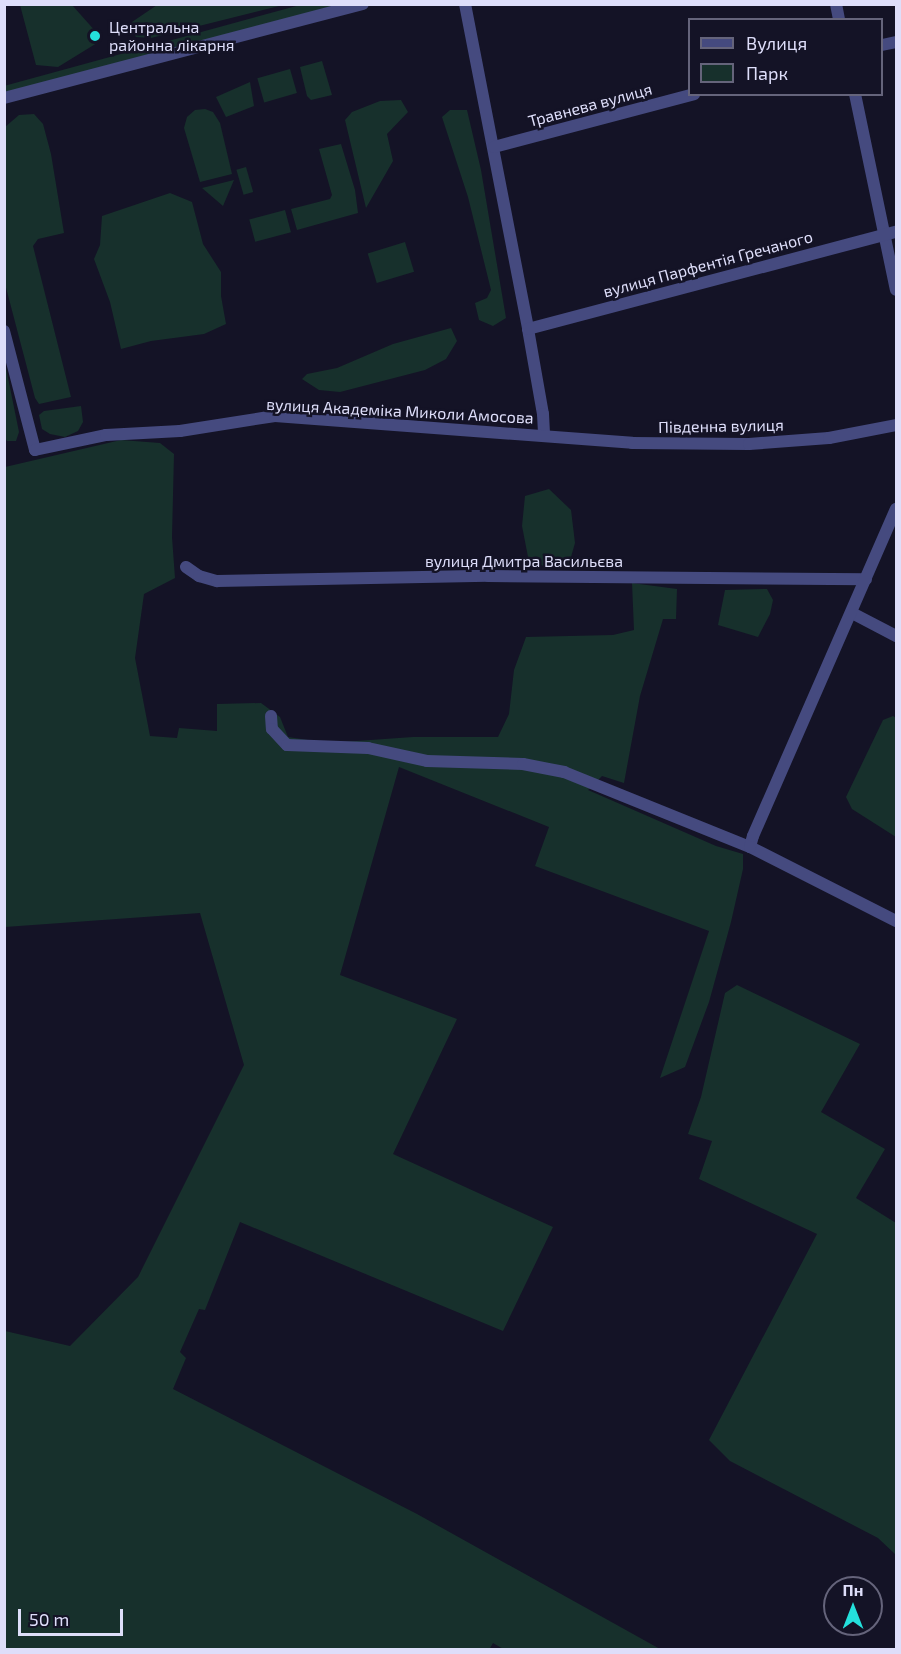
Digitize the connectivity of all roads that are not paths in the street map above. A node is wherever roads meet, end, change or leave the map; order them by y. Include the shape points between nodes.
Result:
1 (363, 4) edge
2 (465, 4) edge
3 (688, 96) edge
4 (855, 96) edge
5 (4, 98) edge
6 (494, 147) junction
7 (897, 232) edge
8 (884, 236) junction
9 (897, 290) edge
10 (528, 329) junction
11 (4, 331) edge
12 (897, 425) edge
13 (544, 436) junction
14 (897, 509) edge
15 (186, 567) dead end
16 (866, 579) junction
17 (852, 613) junction
18 (897, 636) edge
19 (271, 716) dead end
20 (750, 847) junction
21 (897, 921) edge

1 - 5 street
2 - 6 street, вулиця Академіка Миколи Амосова
3 - 6 street, Травнева вулиця
4 - 8 street
6 - 10 street, вулиця Академіка Миколи Амосова
7 - 8 street, вулиця Парфентія Гречаного
8 - 9 street
8 - 10 street, вулиця Парфентія Гречаного
10 - 13 street, вулиця Академіка Миколи Амосова
11 - 13 street, вулиця Академіка Миколи Амосова via 35,450 106,435 180,431 275,416
12 - 13 street, Південна вулиця via 829,438 748,444 632,443
14 - 16 street
15 - 16 street, вулиця Дмитра Васильєва via 217,581 488,576
16 - 17 street
17 - 18 street
17 - 20 street
19 - 20 street via 272,729 287,745 368,748 427,761 523,764 564,772
20 - 21 street

